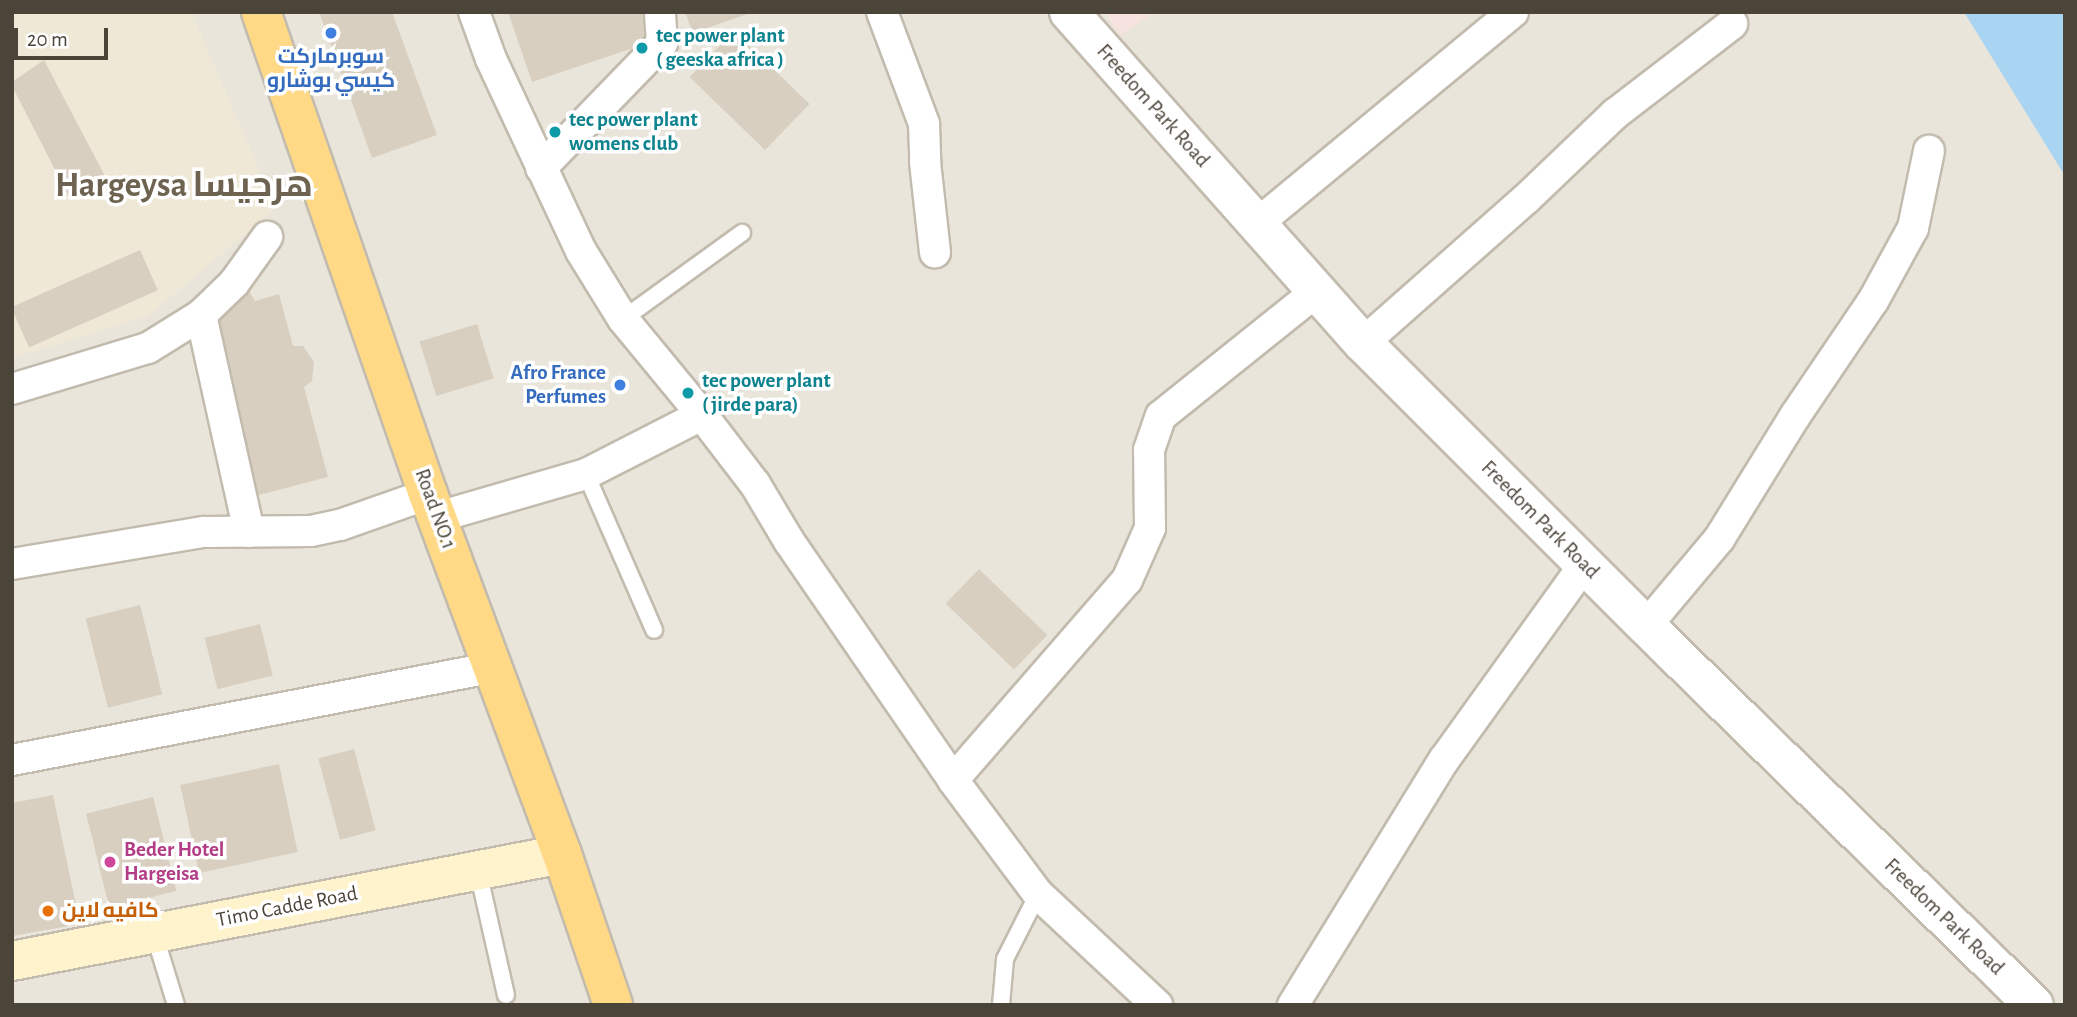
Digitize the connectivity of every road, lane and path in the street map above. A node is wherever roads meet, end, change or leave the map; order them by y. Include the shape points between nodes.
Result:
1 (261, 12) edge
2 (474, 12) edge
3 (660, 12) edge
4 (882, 12) edge
5 (1069, 12) edge
6 (1513, 12) edge
7 (1732, 24) dead end
8 (1929, 151) dead end
9 (541, 168) junction
10 (1258, 223) junction
11 (742, 233) dead end
12 (267, 237) dead end
13 (935, 252) dead end
14 (1318, 289) junction
15 (201, 314) junction
16 (623, 318) junction
17 (1363, 343) junction
18 (12, 389) edge
19 (702, 415) junction
20 (586, 474) junction
21 (433, 505) junction
22 (249, 532) junction
23 (12, 564) edge
24 (1584, 565) junction
25 (1646, 626) junction
26 (654, 630) dead end
27 (492, 668) junction
28 (12, 760) edge
29 (953, 780) junction
30 (562, 854) junction
31 (477, 870) junction
32 (1038, 894) junction
33 (154, 933) junction
34 (12, 961) edge
35 (506, 995) dead end
36 (176, 1005) edge
37 (613, 1005) edge
38 (1001, 1005) edge
39 (1157, 1005) edge
40 (1293, 1005) edge
41 (2034, 1005) edge

1 - 21 highway, Road NO.1
2 - 9 street
3 - 9 street via 662,43
4 - 13 street via 924,124
5 - 10 street, Freedom Park Road
6 - 10 street
7 - 17 street via 1615,114
8 - 25 street via 1913,228 1873,301 1719,539
9 - 16 street via 581,251
10 - 14 street, Freedom Park Road
11 - 16 lane
12 - 15 street via 234,283
14 - 17 street, Freedom Park Road
14 - 29 street via 1161,416 1149,450 1150,528 1127,580
15 - 18 street via 148,348
15 - 22 street
16 - 19 street
17 - 24 street, Freedom Park Road
19 - 20 street
19 - 29 street via 755,484
20 - 21 street
20 - 26 lane
21 - 22 street via 311,531
21 - 27 highway, Road NO.1
22 - 23 street via 204,532
24 - 25 street, Freedom Park Road
24 - 40 street via 1444,760
25 - 41 street, Freedom Park Road
27 - 28 street
27 - 30 highway, Road NO.1
29 - 32 street
30 - 31 main road, Timo Cadde Road
30 - 37 highway, Road NO.1
31 - 33 main road, Timo Cadde Road
31 - 35 lane
32 - 38 lane via 1005,959
32 - 39 street
33 - 34 main road, Timo Cadde Road
33 - 36 lane

